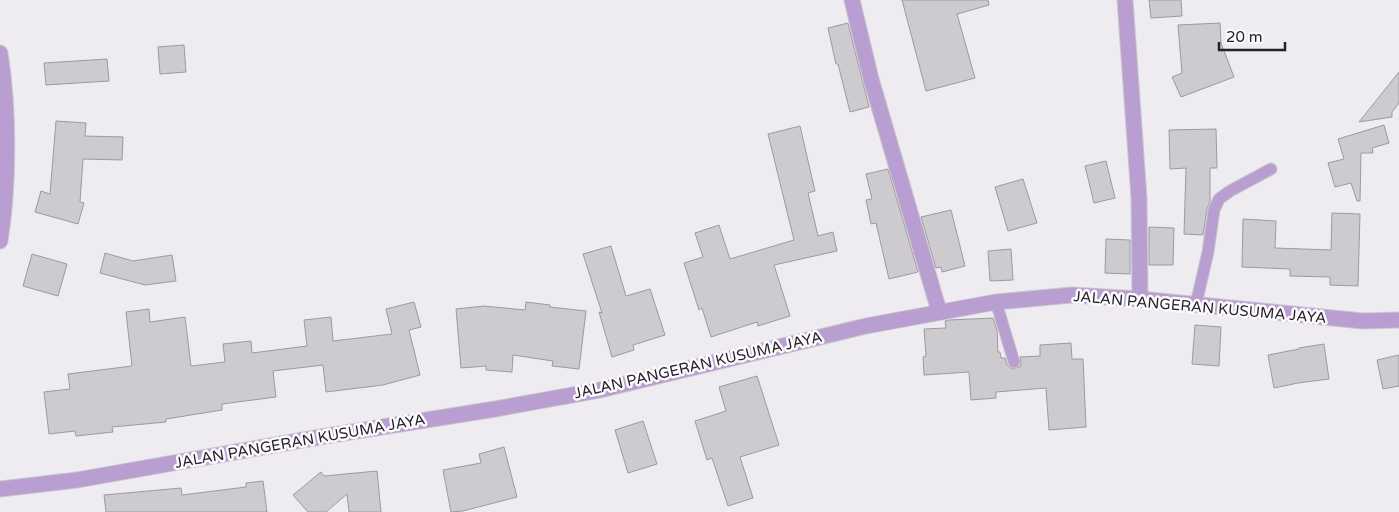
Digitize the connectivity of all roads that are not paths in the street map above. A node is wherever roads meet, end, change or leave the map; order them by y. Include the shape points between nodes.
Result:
1 (852, 0) edge
2 (1125, 0) edge
3 (0, 53) edge
4 (1271, 169) dead end
5 (0, 241) edge
6 (1140, 299) junction
7 (996, 302) junction
8 (1196, 304) junction
9 (939, 311) junction
10 (1399, 320) edge
11 (1014, 362) dead end
12 (0, 489) edge

1 - 9 street via 871,80
2 - 6 street via 1138,198
3 - 5 street via 6,120 5,192
4 - 8 lane via 1219,199 1214,210
6 - 7 street, JALAN PANGERAN KUSUMA JAYA via 1072,295
6 - 8 street, JALAN PANGERAN KUSUMA JAYA
7 - 9 street, JALAN PANGERAN KUSUMA JAYA
7 - 11 lane
8 - 10 street, JALAN PANGERAN KUSUMA JAYA via 1363,321
9 - 12 street, JALAN PANGERAN KUSUMA JAYA via 600,390 77,480

